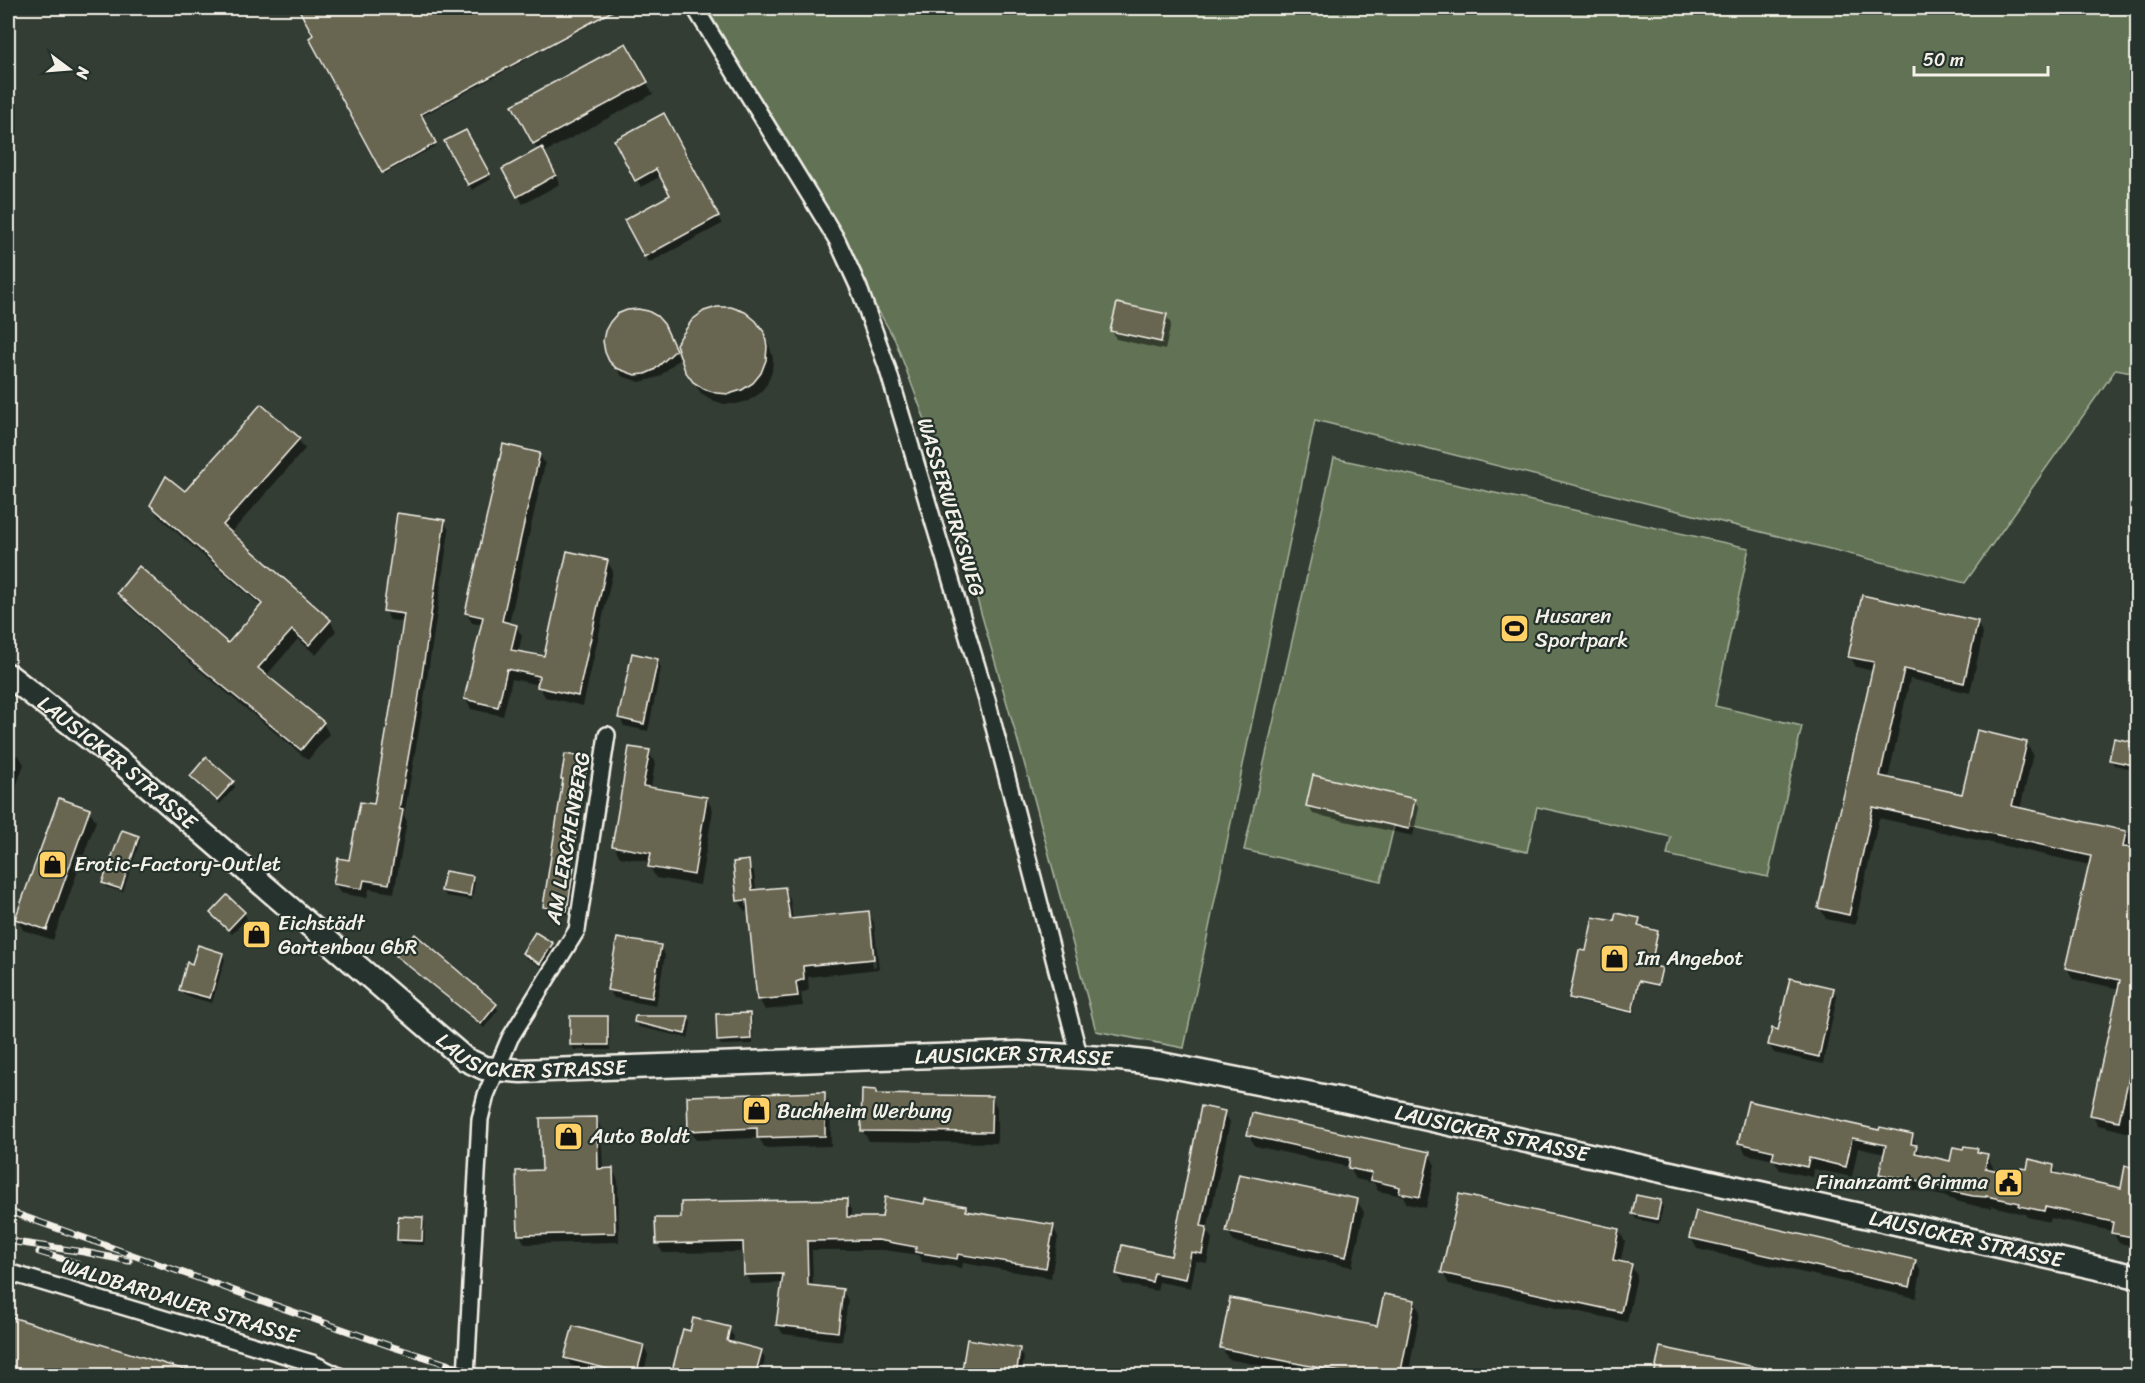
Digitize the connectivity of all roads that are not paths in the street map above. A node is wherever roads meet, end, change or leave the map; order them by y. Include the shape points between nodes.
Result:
1 (695, 8) edge
2 (8, 675) edge
3 (607, 735) dead end
4 (1079, 1055) junction
5 (495, 1070) junction
6 (8, 1272) edge
7 (2138, 1277) edge
8 (339, 1376) edge
9 (466, 1376) edge

1 - 4 street, WASSERWERKSWEG via 837,240 859,288 887,367 987,700
2 - 5 main road, LAUSICKER STRASSE via 132,772 465,1059
3 - 5 street, AM LERCHENBERG via 577,930 510,1038
4 - 5 main road, LAUSICKER STRASSE via 973,1054
4 - 7 main road, LAUSICKER STRASSE via 1161,1064 1338,1099
5 - 9 street, AM LERCHENBERG via 480,1119
6 - 8 street, WALDBARDAUER STRASSE via 312,1363

